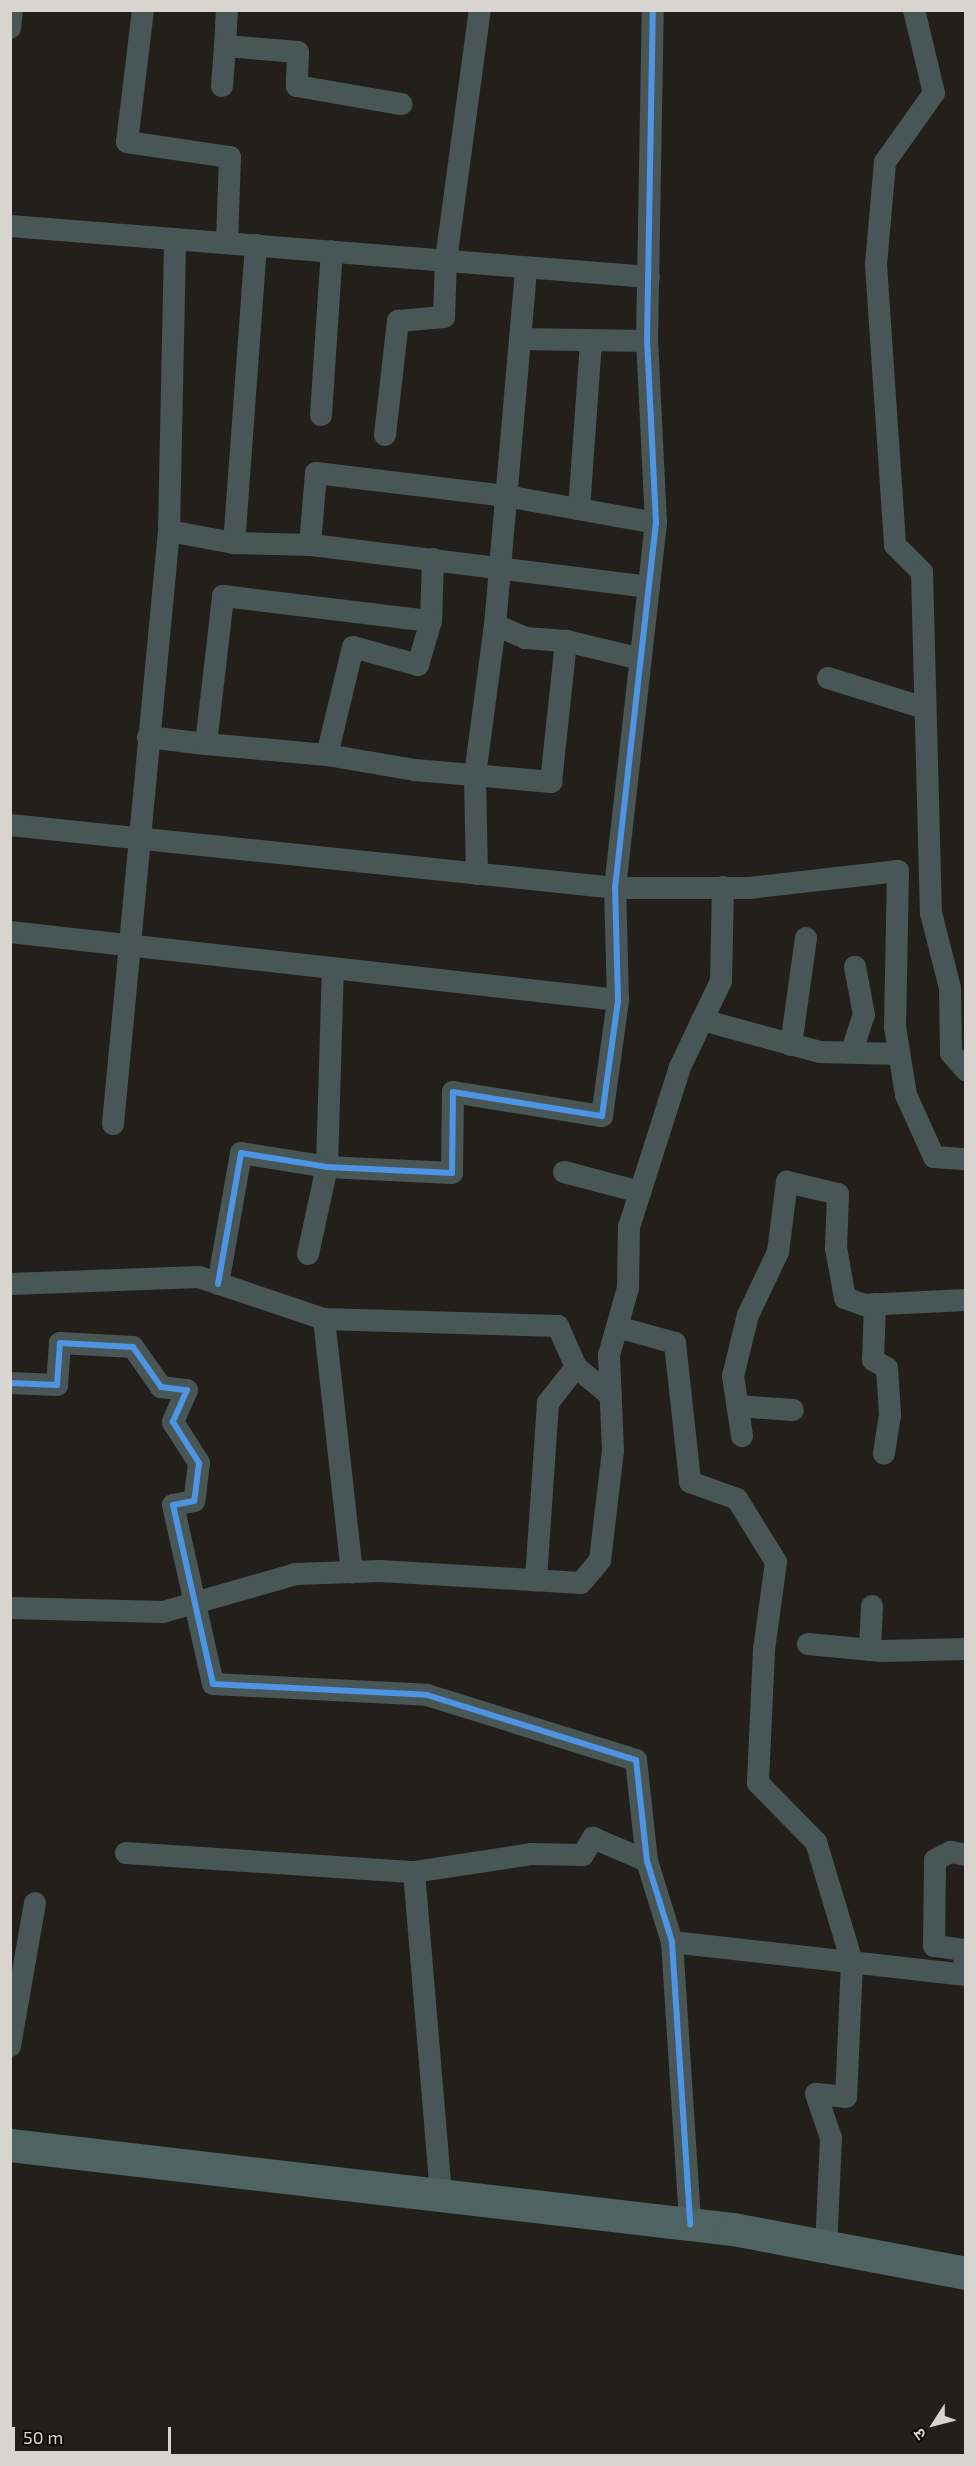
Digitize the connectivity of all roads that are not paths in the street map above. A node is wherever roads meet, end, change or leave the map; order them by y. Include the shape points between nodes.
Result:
1 (12, 10) edge
2 (143, 10) edge
3 (227, 10) edge
4 (480, 10) edge
5 (653, 10) edge
6 (914, 10) edge
7 (10, 27) edge
8 (225, 46) junction
9 (222, 86) dead end
10 (401, 104) dead end
11 (10, 226) edge
12 (175, 239) junction
13 (227, 243) junction
14 (255, 245) junction
15 (332, 251) junction
16 (446, 260) junction
17 (526, 271) junction
18 (649, 277) junction
19 (520, 339) junction
20 (591, 341) junction
21 (647, 341) junction
22 (321, 415) dead end
23 (385, 435) dead end
24 (506, 496) junction
25 (579, 509) junction
26 (656, 523) junction
27 (169, 531) junction
28 (234, 543) junction
29 (310, 544) junction
30 (433, 559) junction
31 (500, 567) junction
32 (649, 587) junction
33 (431, 621) junction
34 (495, 625) junction
35 (566, 641) junction
36 (640, 659) junction
37 (828, 678) dead end
38 (925, 708) junction
39 (148, 737) junction
40 (206, 744) junction
41 (327, 754) junction
42 (476, 775) junction
43 (10, 825) edge
44 (138, 839) junction
45 (477, 874) junction
46 (723, 887) junction
47 (615, 888) junction
48 (10, 932) edge
49 (806, 938) dead end
50 (129, 945) junction
51 (855, 967) dead end
52 (333, 968) junction
53 (618, 1000) junction
54 (702, 1020) junction
55 (791, 1044) junction
56 (852, 1051) junction
57 (899, 1054) junction
58 (966, 1070) edge
59 (113, 1124) dead end
60 (966, 1159) edge
61 (327, 1167) junction
62 (564, 1172) dead end
63 (640, 1192) junction
64 (308, 1254) dead end
65 (10, 1284) edge
66 (218, 1284) junction
67 (966, 1300) edge
68 (874, 1304) junction
69 (324, 1319) junction
70 (618, 1327) junction
71 (576, 1367) junction
72 (10, 1383) edge
73 (611, 1396) junction
74 (738, 1406) junction
75 (793, 1410) dead end
76 (742, 1436) dead end
77 (884, 1454) dead end
78 (352, 1572) junction
79 (536, 1581) junction
80 (195, 1604) junction
81 (872, 1606) dead end
82 (10, 1608) edge
83 (808, 1644) dead end
84 (966, 1649) edge
85 (870, 1650) junction
86 (126, 1852) dead end
87 (966, 1855) edge
88 (647, 1861) junction
89 (414, 1872) junction
90 (35, 1903) dead end
91 (672, 1942) junction
92 (852, 1962) junction
93 (965, 1975) edge
94 (10, 2046) edge
95 (10, 2145) edge
96 (441, 2196) junction
97 (690, 2224) junction
98 (826, 2249) junction
99 (966, 2273) edge

1 - 7 street
2 - 13 street via 127,142 230,157
3 - 8 street
4 - 16 street
5 - 18 street
6 - 38 street via 934,93 885,162 876,265 895,545 922,572
8 - 9 street
8 - 10 street via 298,52 297,86
11 - 12 street
12 - 13 street
12 - 27 street
13 - 14 street
14 - 15 street
14 - 28 street
15 - 16 street
15 - 22 street
16 - 17 street
16 - 23 street via 444,317 398,321
17 - 18 street
17 - 19 street
18 - 21 street
19 - 20 street
19 - 24 street
20 - 21 street
20 - 25 street
21 - 26 street
24 - 25 street
24 - 29 street via 316,473
24 - 31 street
25 - 26 street
26 - 32 street
27 - 28 street
27 - 39 street
28 - 29 street
29 - 30 street
30 - 31 street
30 - 33 street
31 - 32 street
31 - 34 street
32 - 36 street
33 - 40 street via 223,596
33 - 41 street via 418,665 353,647
34 - 35 street via 525,638
34 - 42 street
35 - 36 street
35 - 42 street via 551,782
36 - 47 street
37 - 38 street
38 - 58 street via 931,913 950,988 951,1053
39 - 40 street
39 - 44 street
40 - 41 street
41 - 42 street
42 - 45 street
43 - 44 street
44 - 45 street
44 - 50 street
45 - 47 street
46 - 47 street
46 - 54 street via 721,981
46 - 57 street via 898,872 895,1027
47 - 53 street
48 - 50 street
49 - 55 street
50 - 52 street
50 - 59 street
51 - 56 street via 864,1016
52 - 53 street
52 - 61 street
53 - 61 street via 602,1116 453,1092 452,1173
54 - 55 street
54 - 63 street via 680,1067
55 - 56 street
56 - 57 street
57 - 60 street via 906,1095 934,1156
61 - 64 street
61 - 66 street via 241,1153
62 - 63 street
63 - 70 street via 629,1227 628,1288
65 - 66 street via 200,1277
66 - 69 street
67 - 68 street
68 - 74 street via 845,1298 836,1248 838,1194 787,1182 778,1252 748,1314 733,1376
68 - 77 street via 873,1360 887,1368 890,1415
69 - 71 street via 558,1326
69 - 78 street
70 - 73 street via 609,1355
70 - 92 street via 675,1343 690,1482 737,1499 776,1562 764,1650 758,1783 816,1842
71 - 73 street
71 - 79 street via 548,1403
72 - 80 street via 57,1384 60,1343 133,1347 161,1387 187,1390 173,1422 199,1463 198,1473 194,1501 173,1504
73 - 79 street via 613,1451 600,1560 581,1583
74 - 75 street
74 - 76 street
78 - 79 street
78 - 80 street via 296,1574
80 - 82 street via 163,1612
80 - 88 street via 213,1683 427,1695 636,1760
81 - 85 street
83 - 85 street
84 - 85 street
86 - 89 street
87 - 93 street via 951,1852 935,1860 934,1935 934,1946 964,1950
88 - 89 street via 593,1838 583,1855 531,1854
88 - 91 street
89 - 96 street
90 - 94 street
91 - 92 street
91 - 97 street
92 - 93 street
92 - 98 street via 846,2097 816,2094 831,2138
95 - 96 main road
96 - 97 main road
97 - 98 main road
98 - 99 main road

